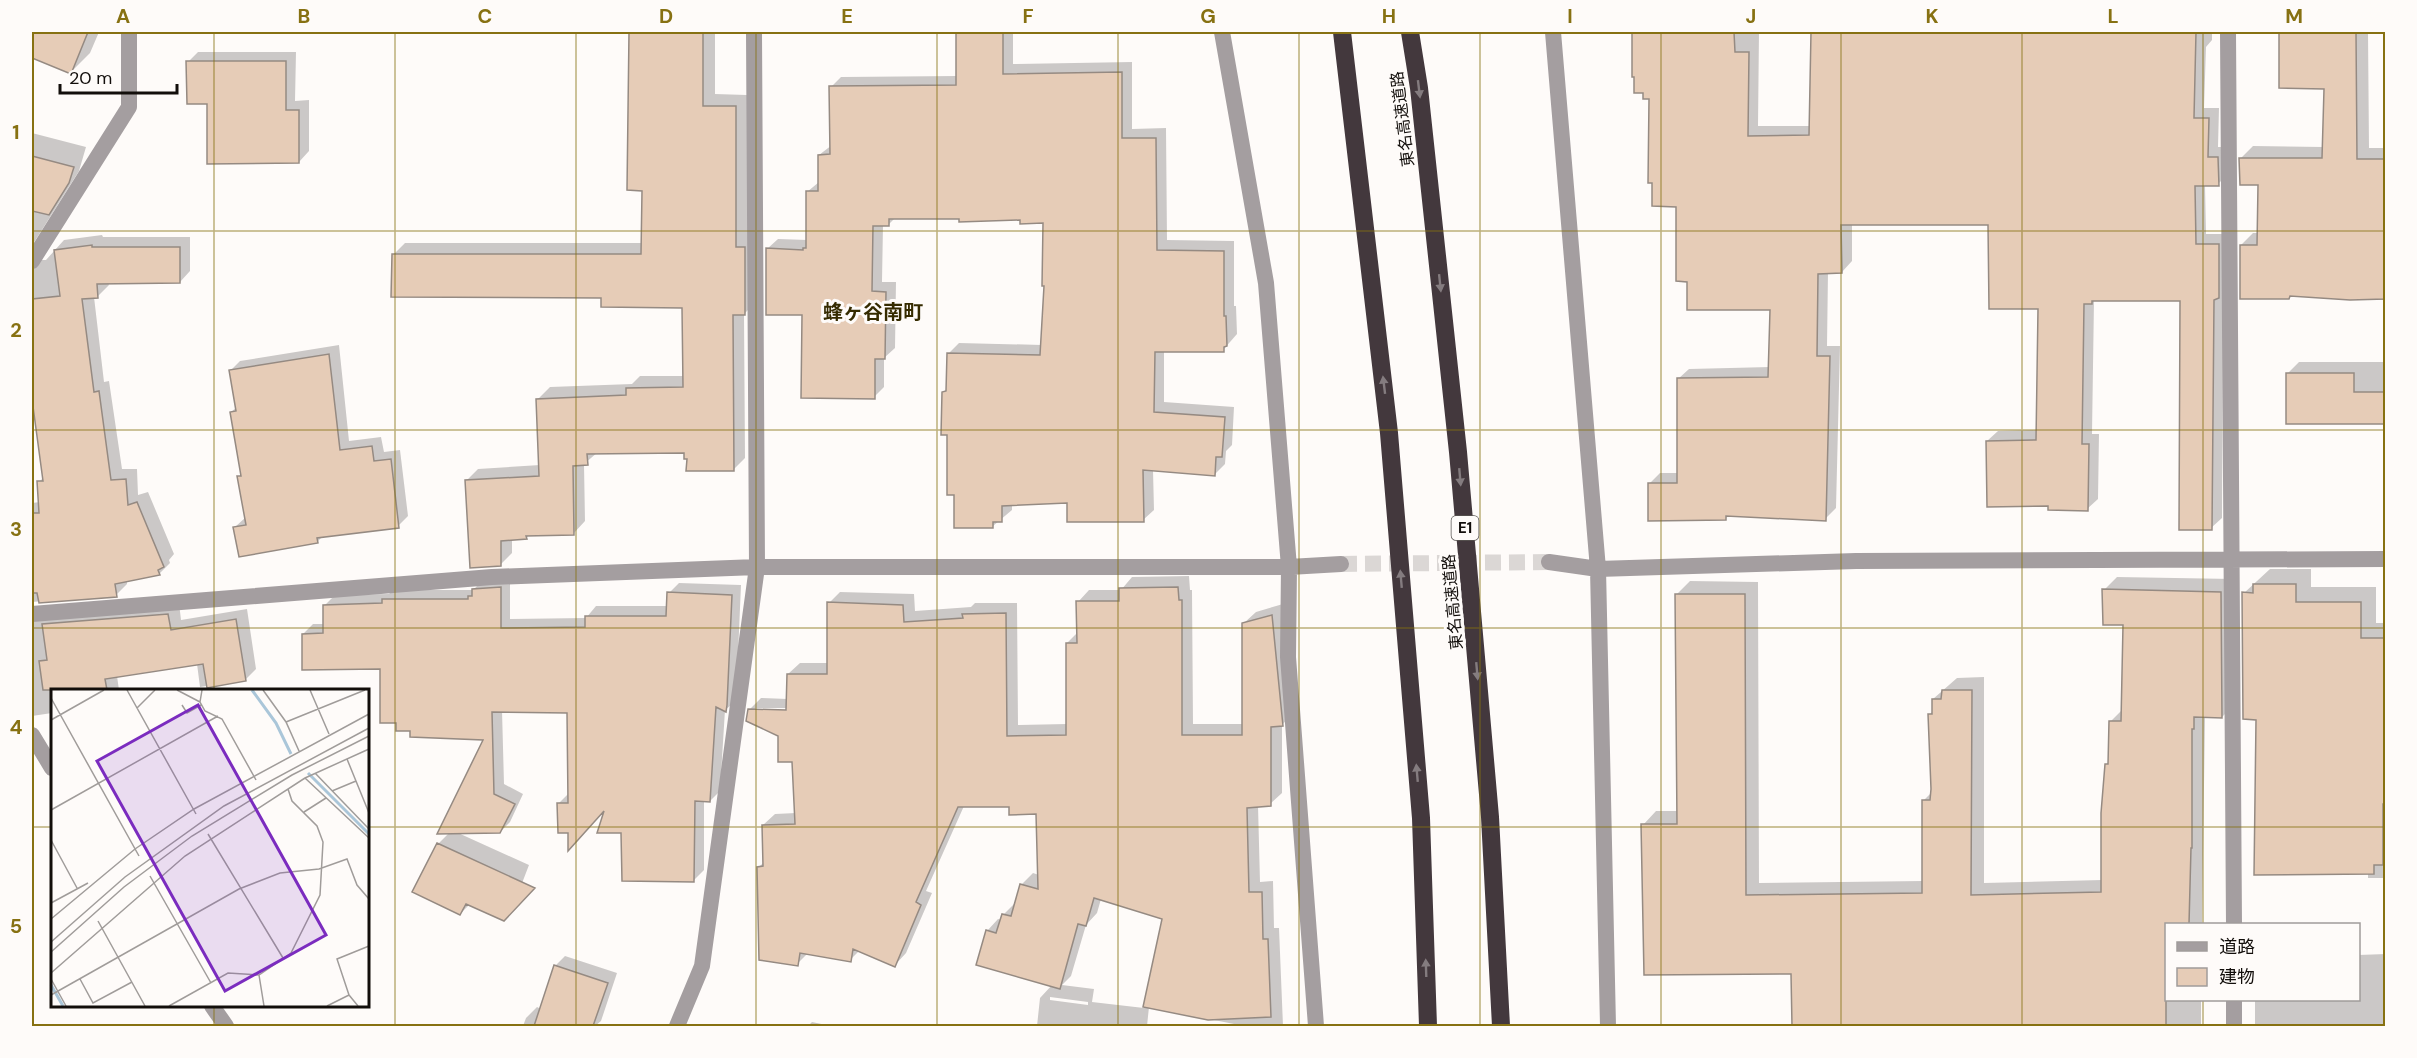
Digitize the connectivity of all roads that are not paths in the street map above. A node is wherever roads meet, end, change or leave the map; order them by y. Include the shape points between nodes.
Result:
1 (129, 32) edge
2 (754, 32) edge
3 (1222, 32) edge
4 (1342, 32) edge
5 (1410, 32) edge
6 (1553, 32) edge
7 (2228, 32) edge
8 (32, 261) edge
9 (2232, 559) junction
10 (2385, 559) edge
11 (1549, 562) tunnel mouth
12 (1341, 564) tunnel mouth
13 (757, 567) junction
14 (1289, 567) junction
15 (1598, 569) junction
16 (32, 614) edge
17 (32, 735) edge
18 (51, 766) edge
19 (2234, 923) edge
20 (2234, 1001) edge
21 (213, 1007) edge
22 (226, 1026) edge
23 (677, 1026) edge
24 (1316, 1026) edge
25 (1428, 1026) edge
26 (1501, 1026) edge
27 (1608, 1026) edge
28 (2234, 1026) edge

1 - 8 street via 129,107
2 - 13 street
3 - 14 street via 1266,283
25 -> 4 highway via 1421,818 1390,444
5 -> 26 highway, 東名高速道路 / E1 via 1461,487 1490,817
6 - 15 street
7 - 9 street
9 - 10 street
9 - 15 street via 1856,561
9 - 19 street
11 - 15 street
12 - 14 street
13 - 14 street
13 - 16 street via 492,577
13 - 23 street via 702,966
14 - 24 street via 1288,657
15 - 27 street
17 - 18 street
20 - 28 street
21 - 22 street

